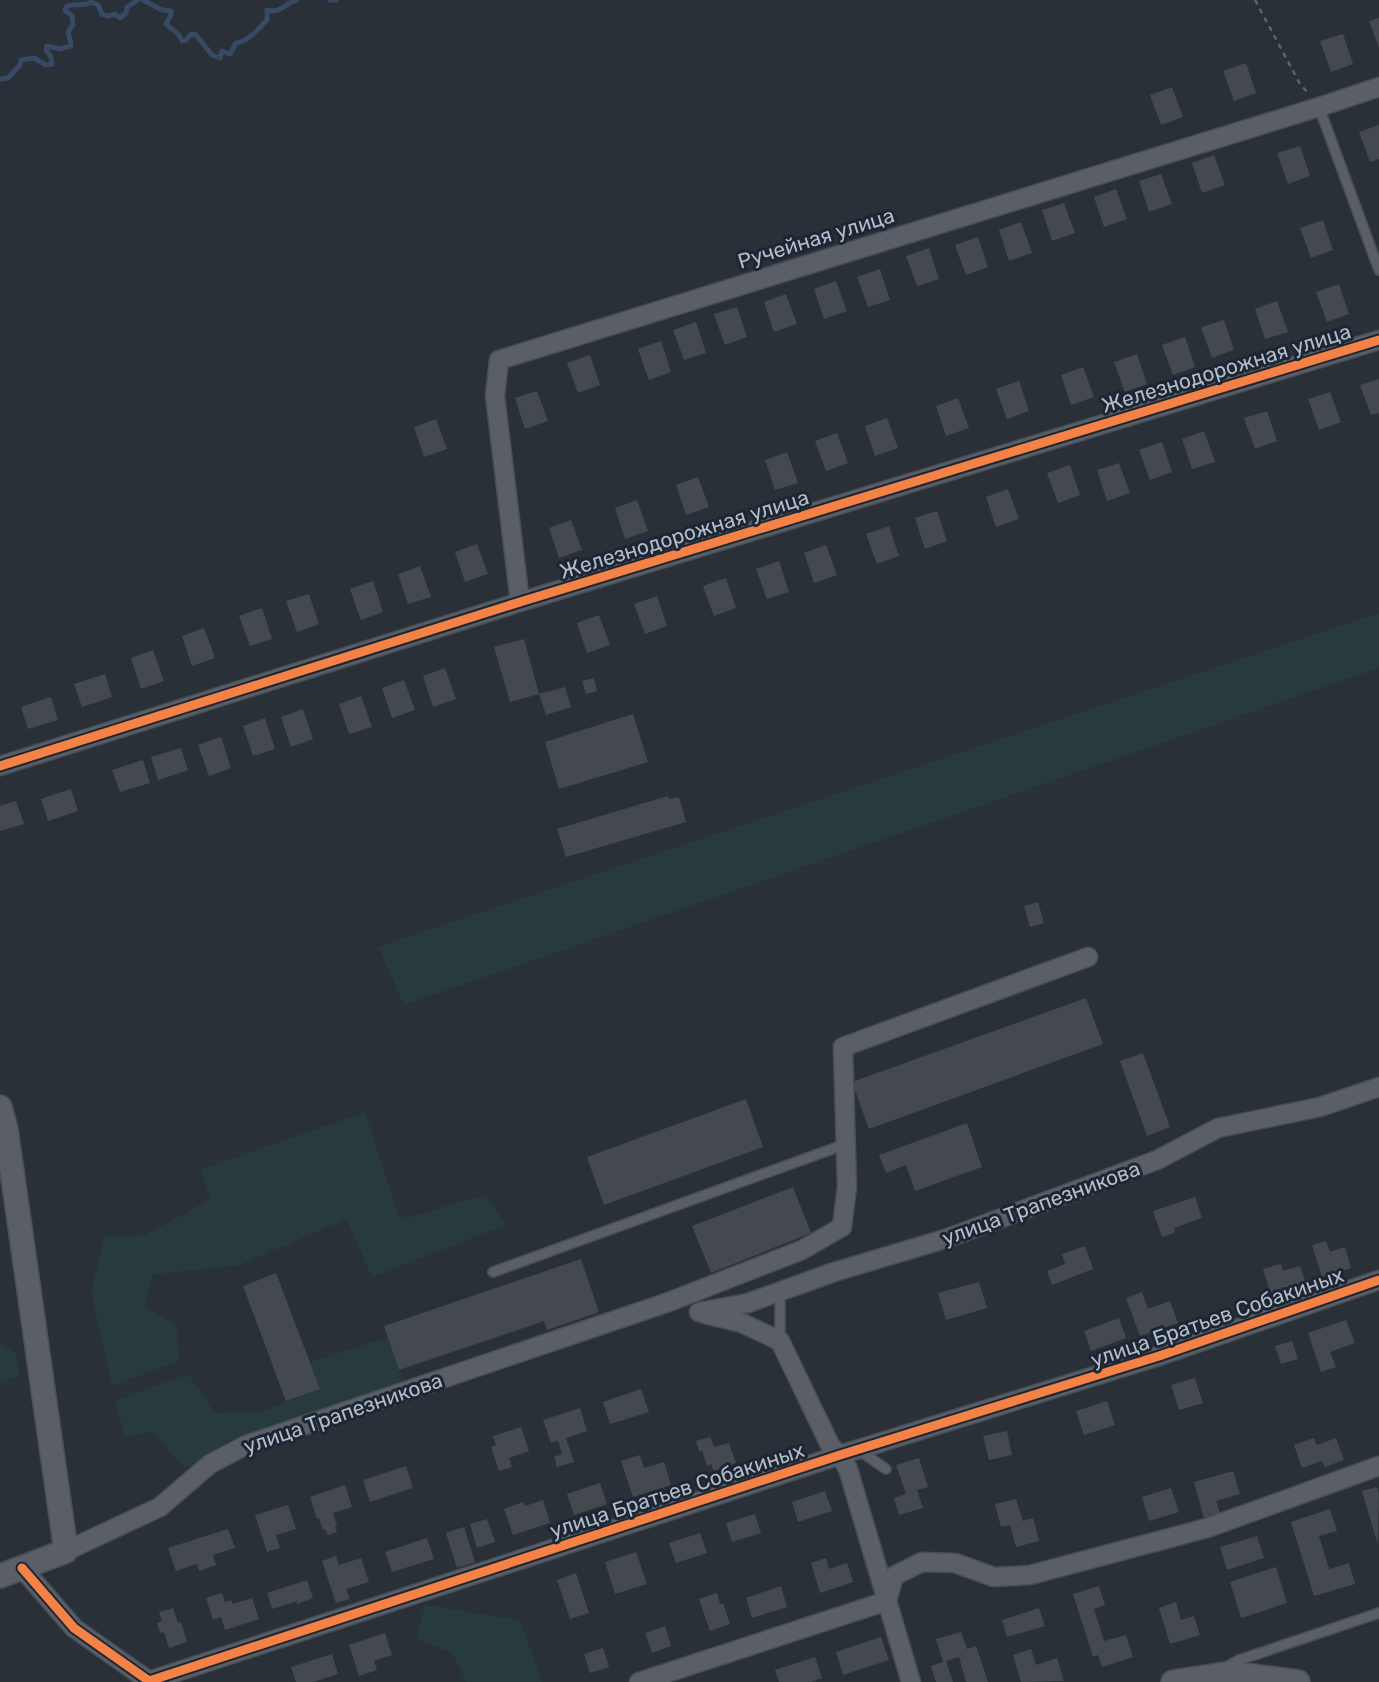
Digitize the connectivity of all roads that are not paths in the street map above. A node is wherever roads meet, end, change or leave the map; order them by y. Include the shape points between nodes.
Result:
1 (1379, 87) edge
2 (1319, 107) junction
3 (1379, 270) edge
4 (1379, 340) edge
5 (520, 602) junction
6 (0, 766) edge
7 (1087, 957) dead end
8 (1379, 1087) edge
9 (0, 1107) edge
10 (846, 1144) junction
11 (493, 1272) dead end
12 (1379, 1280) edge
13 (780, 1292) junction
14 (666, 1303) junction
15 (699, 1312) junction
16 (780, 1341) junction
17 (858, 1450) junction
18 (840, 1455) junction
19 (1379, 1465) edge
20 (886, 1469) dead end
21 (65, 1551) junction
22 (11, 1572) edge
23 (887, 1601) junction
24 (1379, 1613) edge
25 (1209, 1676) junction
26 (639, 1682) edge
27 (911, 1682) edge
28 (1173, 1682) edge
29 (1298, 1682) edge

1 - 2 street, Ручейная улица
2 - 3 lane
2 - 5 street, Ручейная улица via 499,360 495,396
4 - 5 street, Железнодорожная улица
5 - 6 street, Железнодорожная улица
7 - 10 street via 843,1047
8 - 13 street, улица Трапезникова via 1320,1107 1218,1128 1157,1160 948,1238
9 - 21 street
10 - 11 lane
10 - 14 street, улица Трапезникова via 842,1227 802,1250
12 - 17 street, улица Братьев Собакиных via 1159,1356
13 - 15 street, улица Трапезникова
13 - 16 lane
14 - 15 street
14 - 21 street, улица Трапезникова via 246,1445 210,1464 160,1507
15 - 16 street via 742,1323
16 - 18 street via 831,1447
17 - 18 street, улица Братьев Собакиных
17 - 20 lane
18 - 22 street, улица Братьев Собакиных via 149,1681 74,1628
18 - 23 street
19 - 23 street via 1207,1528 1030,1575 994,1577 955,1563 922,1562 894,1576
21 - 22 street, улица Трапезникова
23 - 26 street
23 - 27 street
24 - 25 lane via 1239,1660
25 - 28 street
25 - 29 street via 1231,1673

